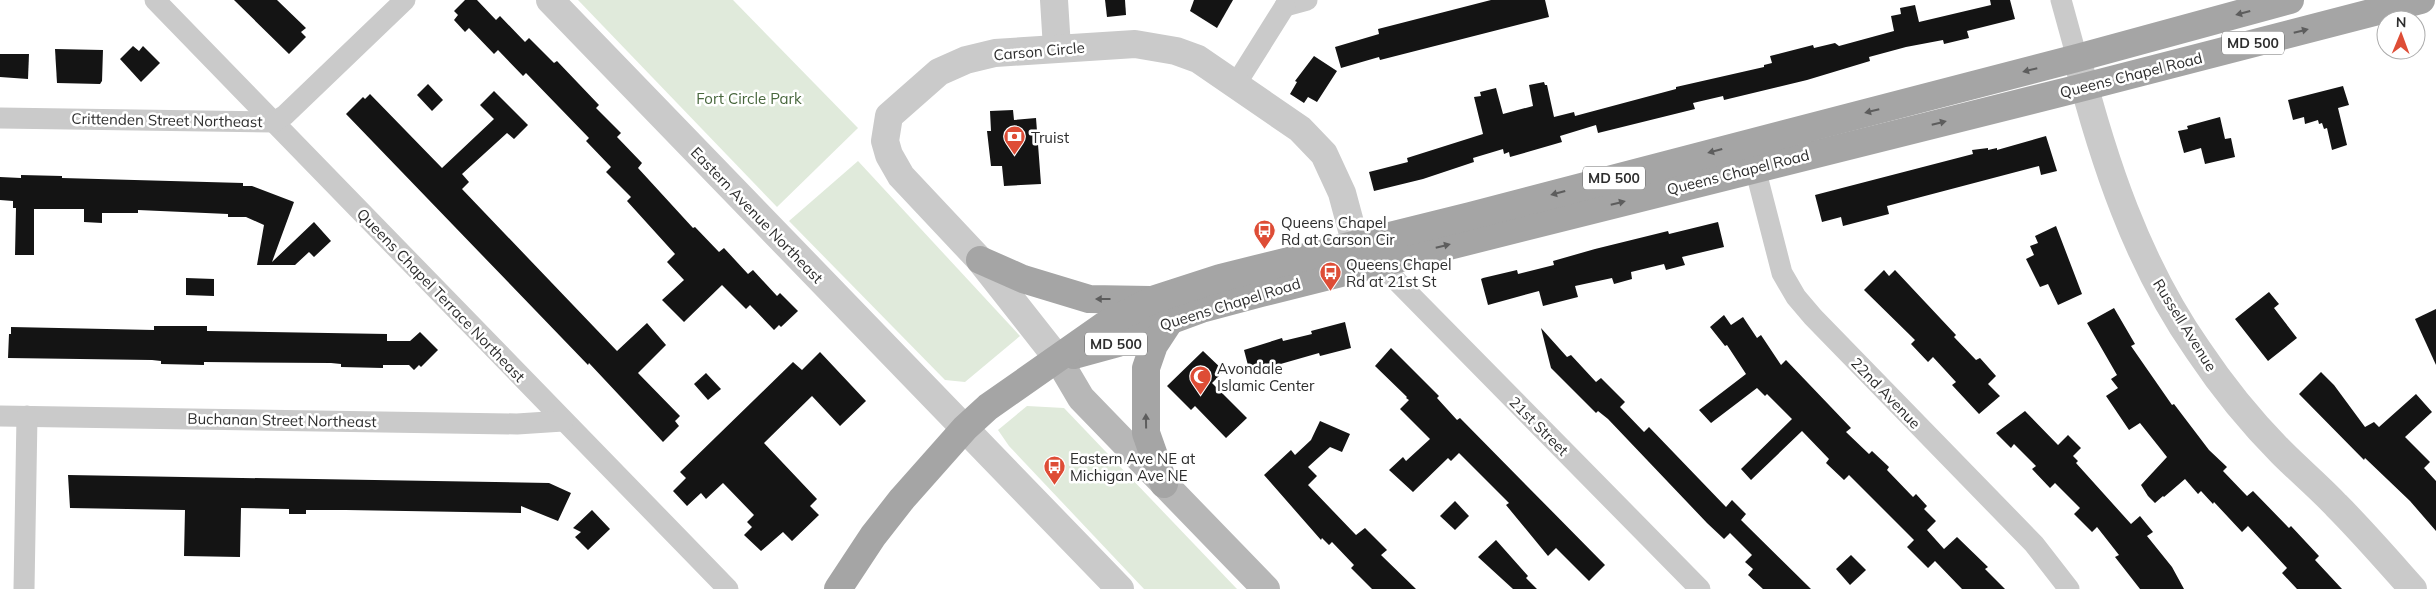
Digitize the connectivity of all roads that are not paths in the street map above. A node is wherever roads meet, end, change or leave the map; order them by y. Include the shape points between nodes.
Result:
1 (155, 0) edge
2 (405, 0) edge
3 (550, 0) edge
4 (1054, 0) edge
5 (1306, 0) edge
6 (2061, 0) edge
7 (2290, 0) edge
8 (2421, 0) edge
9 (1284, 3) edge
10 (2401, 3) edge
11 (1057, 48) junction
12 (2077, 58) junction
13 (1236, 84) junction
14 (2084, 87) junction
15 (0, 118) edge
16 (274, 122) junction
17 (1755, 168) junction
18 (1356, 245) junction
19 (980, 260) junction
20 (1379, 263) junction
21 (1152, 300) junction
22 (1172, 319) junction
23 (1058, 359) junction
24 (0, 416) edge
25 (27, 416) junction
26 (563, 422) junction
27 (965, 428) junction
28 (1164, 484) junction
29 (24, 589) edge
30 (728, 589) edge
31 (838, 589) edge
32 (1120, 589) edge
33 (1266, 589) edge
34 (1700, 589) edge
35 (2069, 589) edge
36 (2413, 589) edge

1 - 16 street, Queens Chapel Terrace Northeast
2 - 16 street, Crittenden Street Northeast
3 - 27 street, Eastern Avenue Northeast
4 - 11 street
5 - 9 street
6 - 12 street, Russell Avenue
7 -> 12 main road, Queens Chapel Road / MD 500
8 - 10 main road, Queens Chapel Road / MD 500
9 - 13 street
14 -> 10 main road, Queens Chapel Road / MD 500
11 - 13 street, Carson Circle via 1157,46 1198,59
11 - 19 street, Carson Circle via 996,53 966,60 938,72 889,116 885,141 888,155 901,176
12 - 14 street, Russell Avenue
12 -> 18 main road, Queens Chapel Road / MD 500
13 - 18 street, Carson Circle via 1300,128 1324,154 1342,193
17 -> 14 main road, Queens Chapel Road / MD 500
14 - 36 street, Russell Avenue via 2124,209 2160,288 2197,350 2280,451 2337,506
15 - 16 street, Crittenden Street Northeast
16 - 26 street, Queens Chapel Terrace Northeast
20 -> 17 main road, Queens Chapel Road / MD 500
17 - 35 street, 22nd Avenue via 1782,273 1796,297 2034,544
18 - 21 main road, Queens Chapel Road / MD 500 via 1220,278
21 -> 19 main road via 1089,299 1022,279
19 - 23 street, Carson Circle
20 - 22 main road, Queens Chapel Road / MD 500
20 - 34 street, 21st Street
21 - 23 main road, Queens Chapel Road / MD 500 via 1106,325
22 - 23 main road, Queens Chapel Road / MD 500 via 1118,343
28 -> 22 main road via 1146,433 1146,368 1154,345
23 - 27 main road via 996,400
23 - 28 main road via 1081,398
24 - 25 street, Buchanan Street Northeast
25 - 26 street, Buchanan Street Northeast via 517,424
25 - 29 street
26 - 30 street, Queens Chapel Terrace Northeast
27 - 31 main road via 895,508
27 - 32 street, Eastern Avenue Northeast
28 - 33 main road

